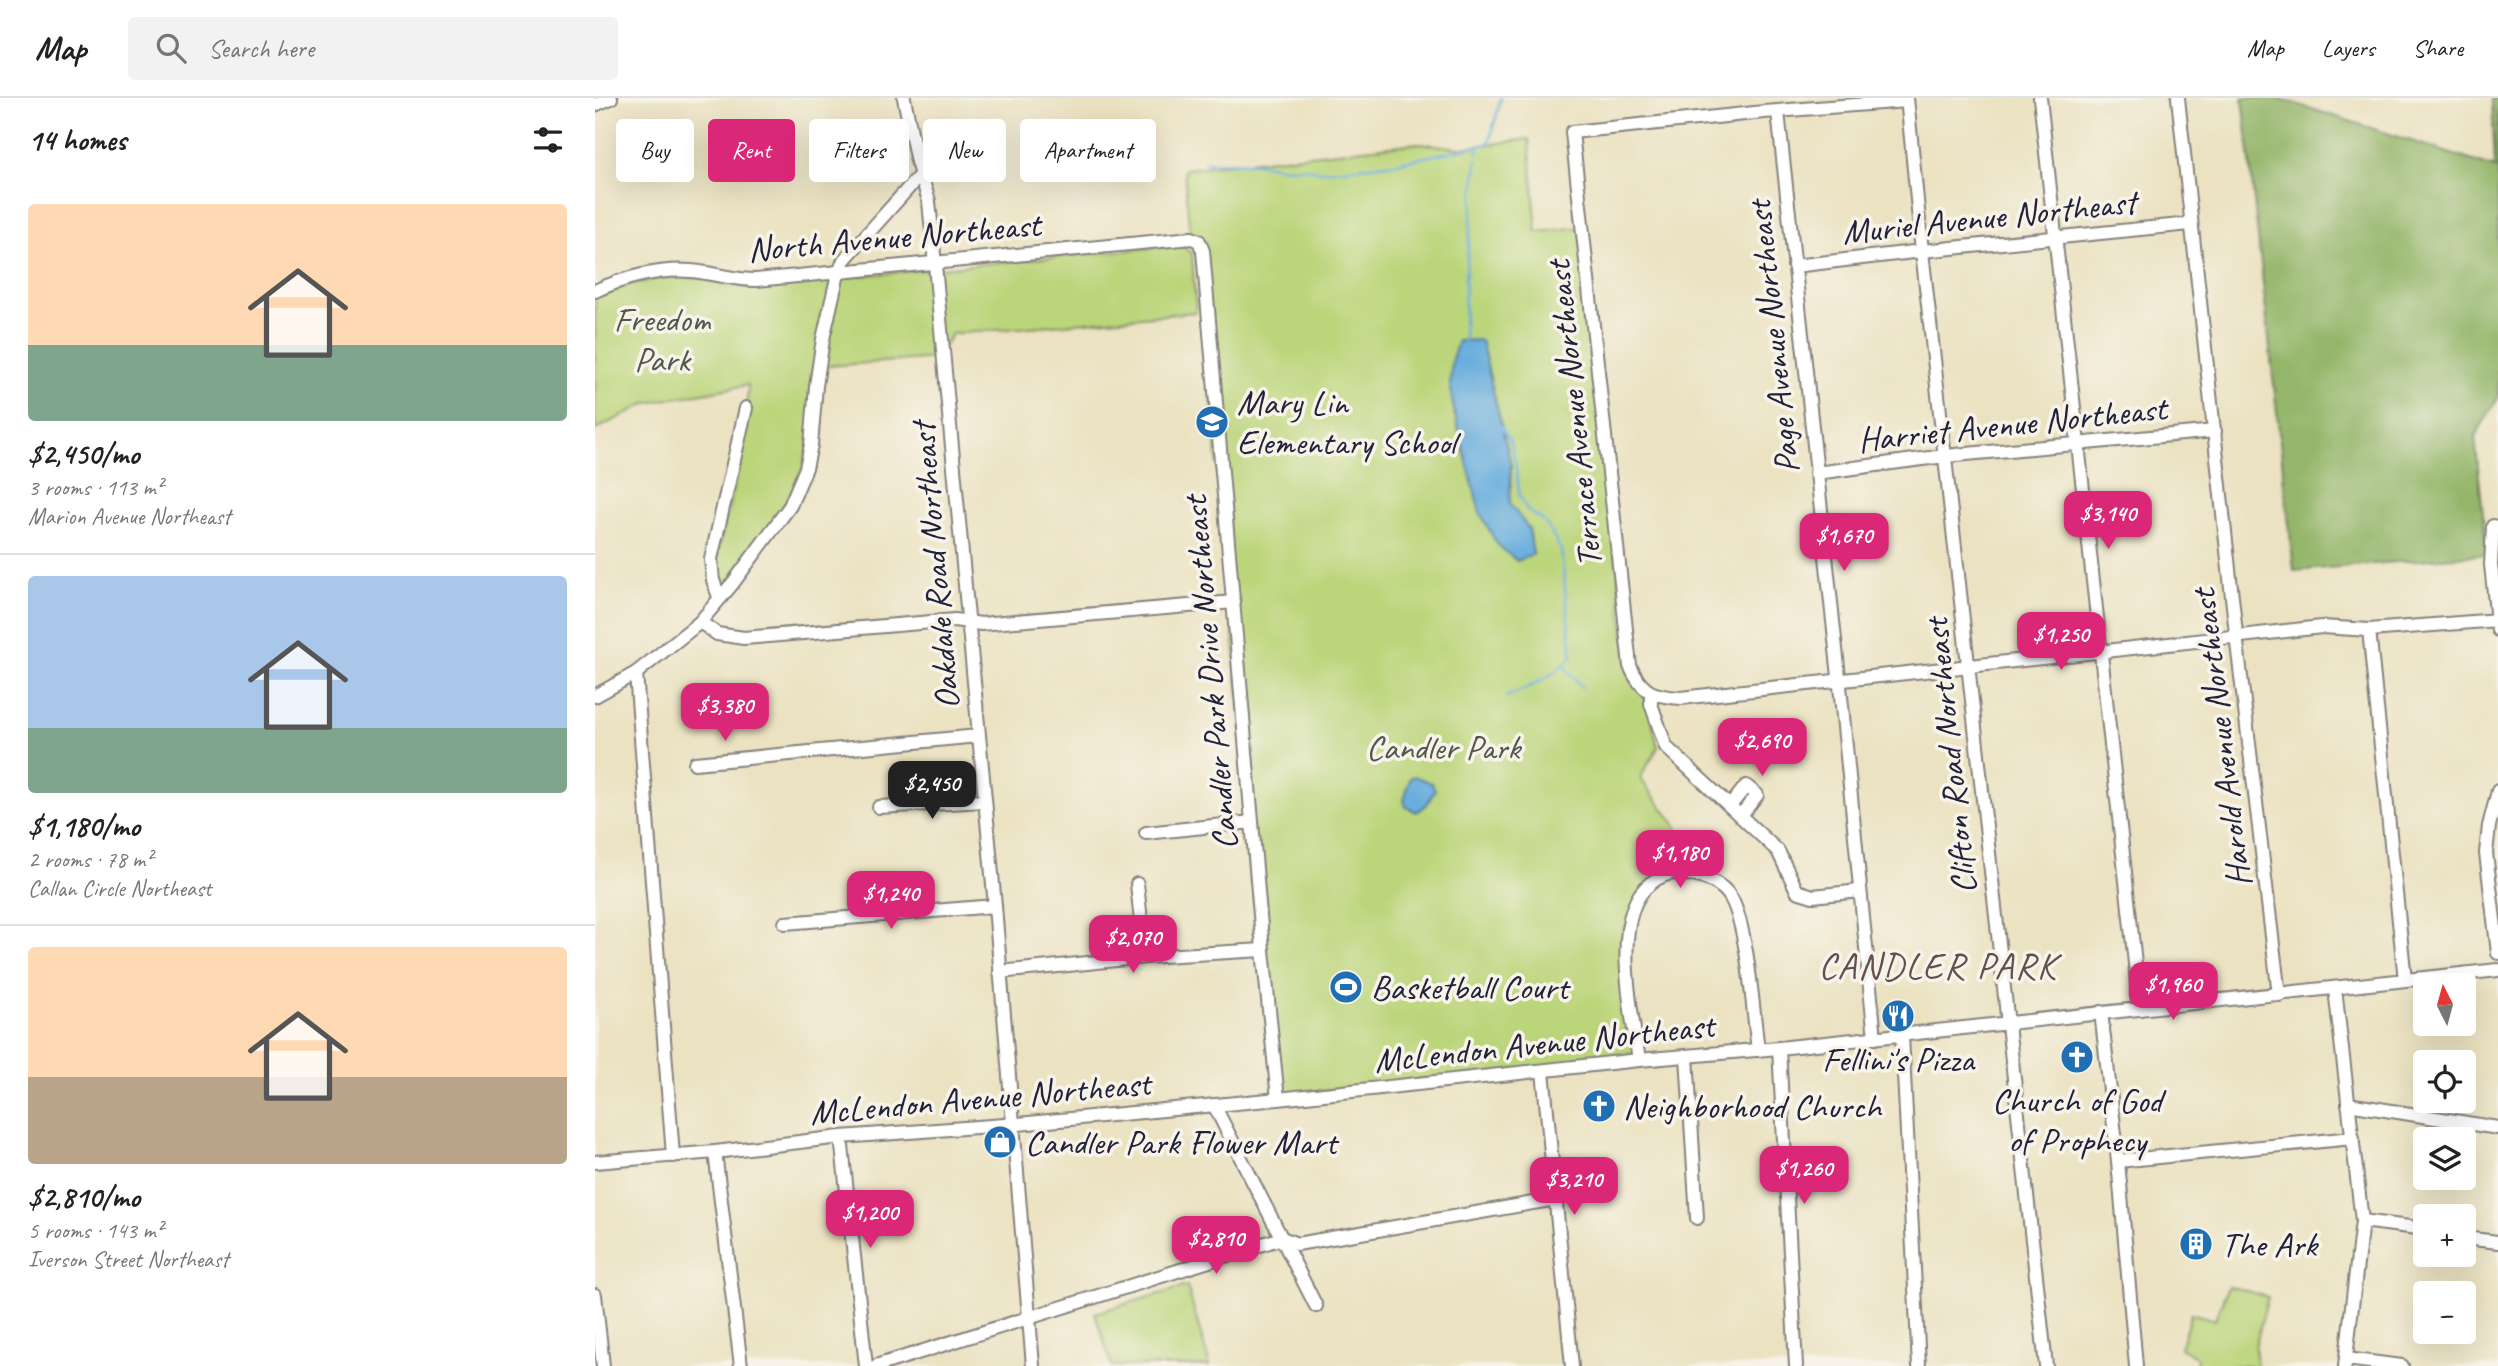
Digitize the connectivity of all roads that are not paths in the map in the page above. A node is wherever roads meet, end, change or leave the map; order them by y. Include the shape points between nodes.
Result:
1 (611, 98) edge
2 (904, 98) edge
3 (2040, 98) edge
4 (2178, 98) edge
5 (1907, 99) edge
6 (595, 105) edge
7 (1778, 112) junction
8 (920, 175) junction
9 (2190, 224) junction
10 (2056, 239) junction
11 (1200, 243) joint
12 (1922, 251) junction
13 (934, 263) junction
14 (1794, 266) junction
15 (839, 271) junction
16 (595, 291) edge
17 (746, 408) dead end
18 (2215, 431) junction
19 (2079, 443) junction
20 (1945, 456) junction
21 (1816, 473) junction
22 (2493, 526) dead end
23 (719, 597) junction
24 (1234, 602) junction
25 (700, 622) junction
26 (968, 622) junction
27 (2497, 623) edge
28 (2369, 630) junction
29 (2237, 637) junction
30 (2102, 652) junction
31 (1968, 665) junction
32 (636, 673) junction
33 (1840, 680) junction
34 (1647, 690) junction
35 (595, 696) edge
36 (978, 736) junction
37 (695, 762) dead end
38 (2498, 791) edge
39 (984, 801) junction
40 (1730, 806) junction
41 (879, 807) dead end
42 (1741, 815) junction
43 (1252, 822) junction
44 (1146, 833) dead end
45 (1137, 884) dead end
46 (1860, 891) junction
47 (995, 906) junction
48 (785, 923) dead end
49 (1263, 950) junction
50 (2498, 953) edge
51 (1145, 957) junction
52 (2498, 970) edge
53 (1000, 972) junction
54 (2405, 980) junction
55 (2335, 989) junction
56 (2279, 995) junction
57 (2140, 1009) junction
58 (2101, 1012) junction
59 (2007, 1022) junction
60 (1902, 1035) junction
61 (1875, 1038) junction
62 (1779, 1048) junction
63 (1758, 1050) junction
64 (1687, 1056) junction
65 (1639, 1060) junction
66 (1543, 1070) junction
67 (1278, 1099) junction
68 (2348, 1104) junction
69 (1214, 1105) junction
70 (1012, 1125) junction
71 (2498, 1128) edge
72 (841, 1137) junction
73 (2353, 1138) junction
74 (715, 1152) junction
75 (673, 1156) junction
76 (2118, 1161) junction
77 (595, 1162) edge
78 (1556, 1199) junction
79 (1697, 1218) dead end
80 (2362, 1221) junction
81 (2413, 1227) edge
82 (1282, 1238) junction
83 (2476, 1239) edge
84 (2498, 1242) edge
85 (595, 1295) edge
86 (1316, 1306) dead end
87 (1028, 1318) junction
88 (2345, 1362) edge
89 (603, 1366) edge
90 (741, 1366) edge
91 (866, 1366) edge
92 (876, 1366) edge
93 (1033, 1366) edge
94 (1572, 1366) edge
95 (1795, 1366) edge
96 (1919, 1366) edge
97 (2046, 1366) edge
98 (2136, 1366) edge
99 (2402, 1366) edge

1 - 6 street
2 - 8 street, Oakdale Road Northeast
3 - 10 street
4 - 9 street, Harold Avenue Northeast
5 - 7 street
5 - 12 street, Clifton Road Northeast
7 - 14 street, Page Avenue Northeast
7 - 34 street, Terrace Avenue Northeast via 1572,132 1630,666
8 - 13 street, Oakdale Road Northeast via 929,201
8 - 15 street
9 - 10 street, Muriel Avenue Northeast
9 - 18 street, Harold Avenue Northeast
10 - 12 street, Muriel Avenue Northeast
10 - 19 street
11 - 13 street, North Avenue Northeast via 1192,238
11 - 24 street, Candler Park Drive Northeast
12 - 14 street, Muriel Avenue Northeast
12 - 20 street, Clifton Road Northeast
13 - 15 street, North Avenue Northeast
13 - 26 street, Oakdale Road Northeast
14 - 21 street, Page Avenue Northeast
15 - 16 street, North Avenue Northeast via 740,280 688,270 637,276
15 - 23 street via 823,339 811,444 802,480 790,506
17 - 23 street via 711,559
18 - 19 street, Harriet Avenue Northeast
18 - 29 street, Harold Avenue Northeast
19 - 20 street, Harriet Avenue Northeast
19 - 30 street
20 - 21 street, Harriet Avenue Northeast
20 - 31 street, Clifton Road Northeast
21 - 33 street, Page Avenue Northeast
22 - 27 street via 2491,565
23 - 25 street
24 - 26 street
24 - 43 street, Candler Park Drive Northeast
25 - 26 street via 717,634 744,638
25 - 32 street
26 - 36 street, Oakdale Road Northeast
27 - 28 street
28 - 29 street via 2322,627
28 - 54 street
29 - 30 street
29 - 56 street, Harold Avenue Northeast
30 - 31 street
30 - 57 street
31 - 33 street
31 - 59 street, Clifton Road Northeast
32 - 35 street
32 - 75 street
33 - 34 street via 1681,698
33 - 46 street, Page Avenue Northeast
34 - 40 street via 1666,747
36 - 37 street
36 - 39 street, Oakdale Road Northeast
38 - 50 street via 2486,853
39 - 41 street
39 - 47 street, Oakdale Road Northeast
40 - 42 street
40 - 42 street via 1746,786 1757,795
42 - 46 street via 1778,851 1801,894
43 - 44 street
43 - 49 street, Candler Park Drive Northeast
45 - 51 street
46 - 61 street, Page Avenue Northeast
47 - 48 street
47 - 53 street, Oakdale Road Northeast
49 - 51 street
49 - 67 street, Candler Park Drive Northeast
51 - 53 street
52 - 54 street, McLendon Avenue Northeast
53 - 70 street, Oakdale Road Northeast
54 - 55 street, McLendon Avenue Northeast
55 - 56 street, McLendon Avenue Northeast
55 - 68 street
56 - 57 street, McLendon Avenue Northeast
57 - 58 street, McLendon Avenue Northeast
58 - 59 street, McLendon Avenue Northeast
58 - 76 street
59 - 60 street, McLendon Avenue Northeast
59 - 97 street, Clifton Road Northeast
60 - 61 street, McLendon Avenue Northeast
60 - 96 street
61 - 62 street, McLendon Avenue Northeast
62 - 63 street, McLendon Avenue Northeast
62 - 95 street
63 - 64 street, McLendon Avenue Northeast
63 - 65 street via 1740,920 1730,898 1707,879 1674,873 1645,887 1633,903 1627,925
64 - 65 street, McLendon Avenue Northeast
64 - 79 street
65 - 66 street, McLendon Avenue Northeast
66 - 67 street, McLendon Avenue Northeast
66 - 78 street
67 - 69 street, McLendon Avenue Northeast
68 - 71 street
68 - 73 street
69 - 70 street, McLendon Avenue Northeast
69 - 82 street
70 - 72 street, McLendon Avenue Northeast
70 - 87 street, Oakdale Road Northeast
72 - 74 street, McLendon Avenue Northeast
72 - 91 street
73 - 76 street
73 - 80 street
74 - 75 street, McLendon Avenue Northeast
74 - 90 street
75 - 77 street, McLendon Avenue Northeast
76 - 98 street
78 - 82 street via 1297,1244
78 - 94 street
80 - 81 street
80 - 88 street
82 - 86 street
82 - 87 street
83 - 84 street
85 - 89 street
87 - 92 street
87 - 93 street, Oakdale Road Northeast
88 - 99 street

